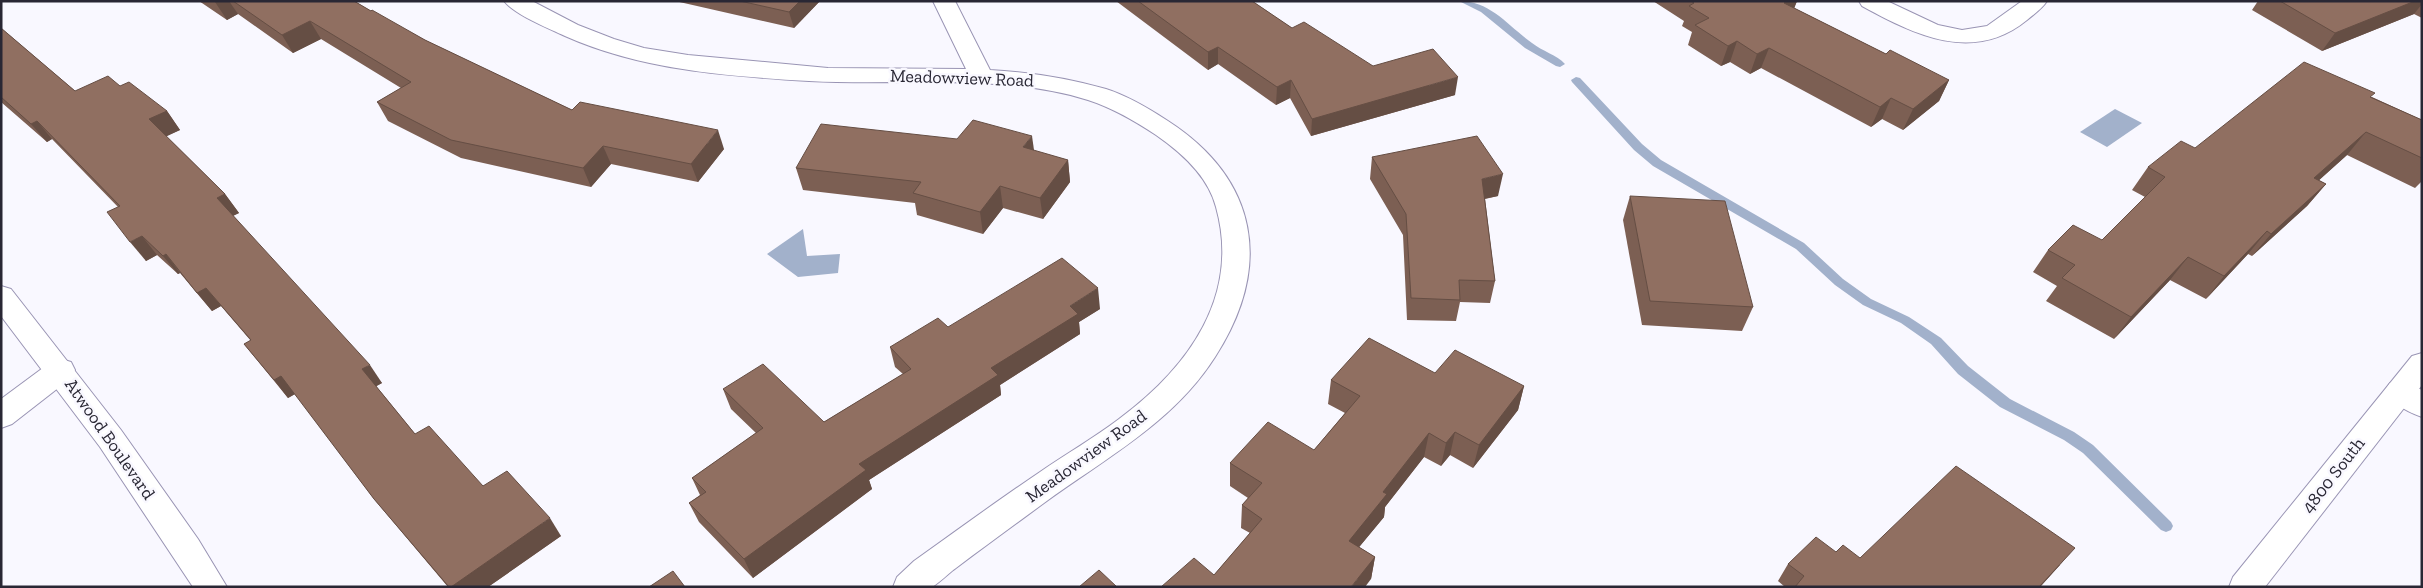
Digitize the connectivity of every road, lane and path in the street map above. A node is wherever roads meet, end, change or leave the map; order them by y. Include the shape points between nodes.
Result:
1 (515, 1) edge
2 (944, 1) edge
3 (1870, 1) edge
4 (2036, 1) edge
5 (982, 76) junction
6 (1, 296) edge
7 (2422, 364) edge
8 (61, 370) junction
9 (2411, 398) edge
10 (1, 416) edge
11 (211, 587) edge
12 (910, 587) edge
13 (2246, 587) edge

1 - 5 street, Meadowview Road via 566,29 621,51 666,59 765,71 855,76
2 - 5 street
3 - 4 street via 1916,25 1945,34 1974,36 1996,30
5 - 12 street, Meadowview Road via 1033,79 1071,86 1114,99 1162,126 1196,154 1223,188 1236,226 1238,266 1232,298 1213,340 1182,381 1141,418 926,571
6 - 8 street, Atwood Boulevard
7 - 9 street, 4800 South
8 - 10 street
8 - 11 street, Atwood Boulevard via 128,462
9 - 13 street, 4800 South

